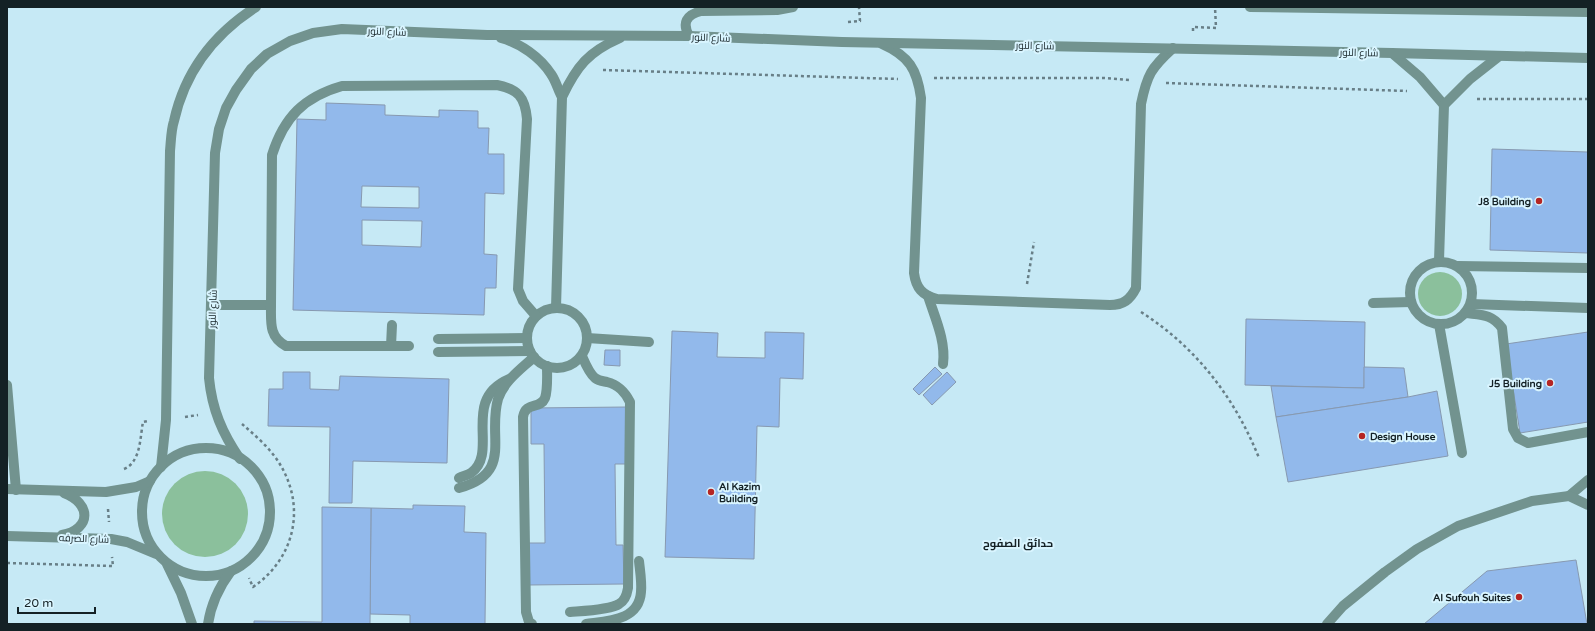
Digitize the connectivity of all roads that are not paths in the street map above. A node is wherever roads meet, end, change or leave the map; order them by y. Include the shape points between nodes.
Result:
1 (256, 7) edge
2 (793, 7) edge
3 (1250, 7) edge
4 (1438, 9) edge
5 (1484, 9) edge
6 (1588, 12) edge
7 (487, 35) junction
8 (689, 36) junction
9 (623, 37) junction
10 (878, 42) junction
11 (1173, 48) junction
12 (1392, 53) junction
13 (1498, 57) junction
14 (1588, 58) edge
15 (562, 97) junction
16 (1444, 105) junction
17 (1439, 261) junction
18 (1458, 266) junction
19 (1588, 268) edge
20 (928, 296) junction
21 (1411, 302) junction
22 (1373, 303) dead end
23 (212, 305) junction
24 (271, 305) junction
25 (1500, 305) junction
26 (556, 308) junction
27 (1468, 308) junction
28 (1588, 308) edge
29 (536, 316) junction
30 (1439, 324) junction
31 (392, 325) dead end
32 (1502, 328) junction
33 (527, 338) junction
34 (587, 338) junction
35 (438, 339) dead end
36 (649, 342) dead end
37 (391, 346) junction
38 (409, 346) dead end
39 (438, 352) dead end
40 (532, 354) junction
41 (582, 356) junction
42 (943, 364) dead end
43 (547, 366) junction
44 (511, 378) junction
45 (7, 385) edge
46 (1588, 432) edge
47 (1462, 453) dead end
48 (240, 459) junction
49 (161, 467) junction
50 (459, 478) dead end
51 (1588, 480) edge
52 (150, 481) junction
53 (459, 488) dead end
54 (11, 490) edge
55 (59, 491) junction
56 (1569, 496) junction
57 (1588, 504) edge
58 (7, 536) edge
59 (54, 537) junction
60 (162, 558) junction
61 (639, 561) dead end
62 (231, 571) junction
63 (570, 612) dead end
64 (192, 624) edge
65 (208, 624) edge
66 (532, 624) edge
67 (586, 624) edge
68 (1327, 624) edge

1 - 49 street via 239,18 212,43 182,91 173,122 170,151 166,420
2 - 8 street via 777,10 701,11 692,14 687,20 685,28
3 - 4 street
4 - 5 street
5 - 6 street
7 - 9 street, شارع النور
7 - 15 street via 512,41 534,55 551,74
7 - 23 street, شارع النور via 342,30 313,33 290,41 267,54 251,69 226,108 215,153
8 - 9 street, شارع النور
8 - 10 street, شارع النور
9 - 15 street via 603,46 585,59
10 - 11 street, شارع النور
10 - 20 street via 896,50 910,63 918,80 921,98 914,273 920,291
11 - 12 street, شارع النور
11 - 20 street via 1157,63 1146,81 1141,104 1136,288 1132,296 1126,302 1114,305 937,299
12 - 13 street, شارع النور
12 - 16 street via 1420,77
13 - 14 street, شارع النور
13 - 16 street via 1470,79
15 - 26 street
16 - 17 street
17 - 18 street
17 - 21 street via 1426,266 1415,275 1411,283
18 - 19 street
18 - 27 street via 1466,273 1471,283 1473,293
20 - 42 street via 943,343
21 - 22 street
21 - 30 street via 1422,317
23 - 24 street
23 - 48 street, شارع النور via 209,378 215,412 221,429
24 - 29 street via 272,155 277,139 297,110 310,99 342,86 497,85 508,87 518,93 526,109 518,289 523,301
24 - 37 street via 274,335 286,346
25 - 27 street
25 - 28 street
25 - 32 street
26 - 29 street via 542,311
26 - 34 street via 575,313 582,320
27 - 30 street via 1458,320
27 - 32 street via 1493,318
29 - 33 street via 531,322
30 - 47 street
31 - 37 street
32 - 46 street via 1512,429 1518,438 1528,443
33 - 35 street
33 - 40 street
34 - 36 street
34 - 41 street
37 - 38 street
39 - 40 street
40 - 43 street
40 - 44 street
41 - 43 street via 566,367
41 - 63 street via 595,378 618,386 630,402 628,588 626,597 620,604
43 - 66 street via 545,398 542,402 527,408 523,417 526,612
44 - 50 street via 498,384 488,394 483,408 482,454 479,465 470,474
44 - 53 street via 498,400 495,458 490,469 471,485
45 - 54 street
48 - 49 street via 217,449 193,450 170,459
48 - 62 street via 258,476 268,499 270,512 265,536 252,558
49 - 52 street
51 - 56 street
52 - 55 street via 136,487 106,492
52 - 60 street via 142,506 142,520 151,544
54 - 55 street
55 - 59 street via 80,502 84,511 84,521 70,534
56 - 57 street
56 - 68 street via 1532,501 1458,526 1417,549 1385,572 1343,606
58 - 59 street, شارع الصرفه
59 - 60 street, شارع الصرفه via 127,542
60 - 62 street via 186,573 197,576 220,575
60 - 64 street via 181,593
61 - 67 street via 641,594 637,605 629,614 618,620
62 - 65 street via 216,595

